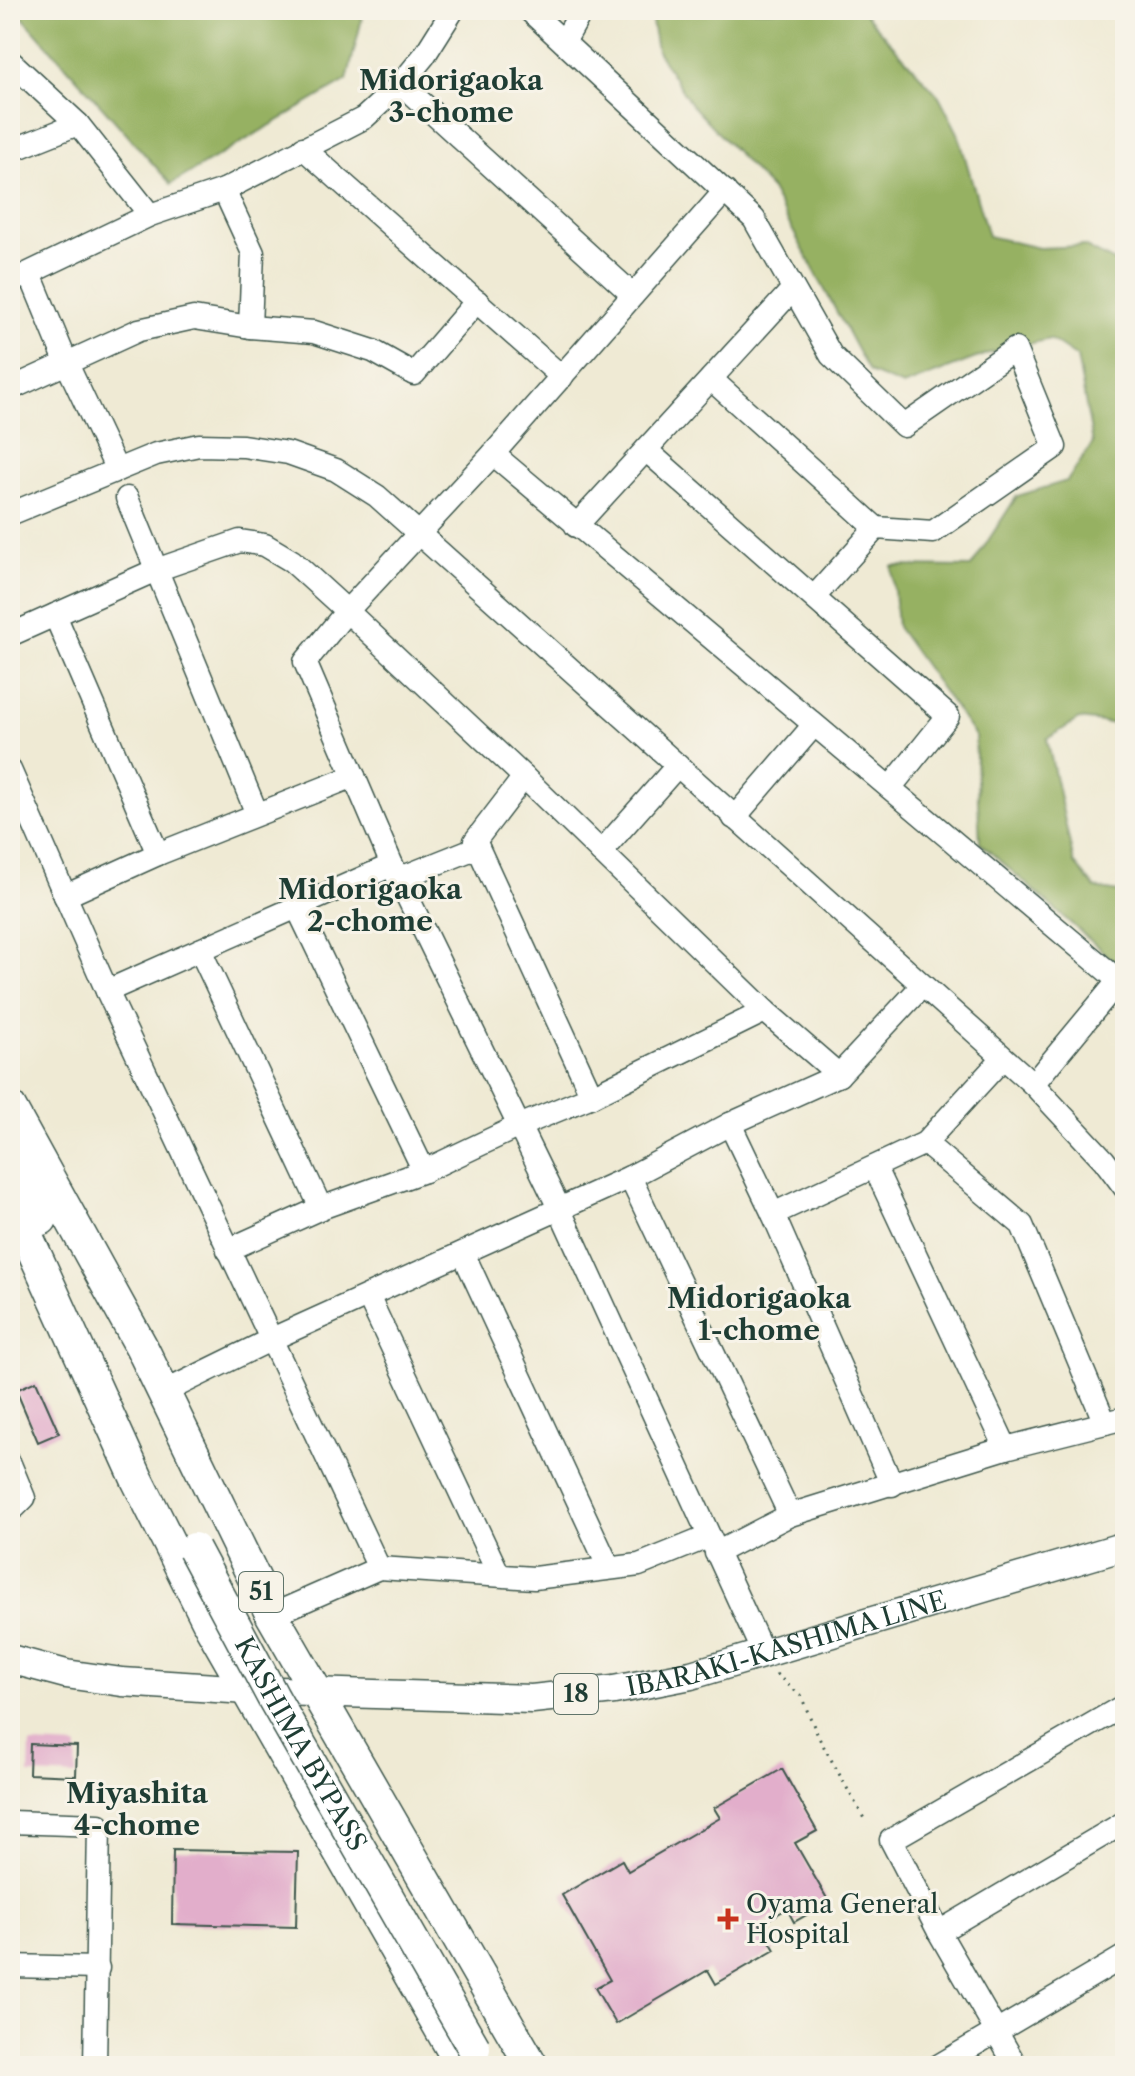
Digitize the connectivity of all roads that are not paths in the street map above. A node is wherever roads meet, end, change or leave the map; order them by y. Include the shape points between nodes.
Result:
1 (453, 10) edge
2 (529, 10) edge
3 (582, 10) edge
4 (564, 42) junction
5 (10, 61) edge
6 (401, 84) junction
7 (78, 124) junction
8 (303, 148) junction
9 (10, 151) edge
10 (224, 190) junction
11 (725, 191) junction
12 (150, 215) junction
13 (20, 278) edge
14 (793, 289) junction
15 (633, 295) junction
16 (477, 301) junction
17 (250, 327) junction
18 (67, 364) junction
19 (562, 377) junction
20 (711, 379) junction
21 (10, 389) edge
22 (646, 450) junction
23 (493, 454) junction
24 (117, 470) junction
25 (127, 498) dead end
26 (10, 514) edge
27 (576, 526) junction
28 (876, 528) junction
29 (419, 535) junction
30 (156, 570) junction
31 (815, 596) junction
32 (347, 611) junction
33 (55, 615) junction
34 (10, 635) edge
35 (814, 725) junction
36 (677, 766) junction
37 (10, 770) edge
38 (354, 776) junction
39 (524, 777) junction
40 (890, 788) junction
41 (257, 814) junction
42 (734, 818) junction
43 (478, 847) junction
44 (601, 852) junction
45 (158, 854) junction
46 (395, 872) junction
47 (65, 896) junction
48 (297, 907) junction
49 (200, 950) junction
50 (1123, 980) edge
51 (922, 986) junction
52 (107, 991) junction
53 (765, 1011) junction
54 (1002, 1059) junction
55 (839, 1075) junction
56 (1033, 1084) junction
57 (592, 1096) junction
58 (10, 1108) edge
59 (730, 1124) junction
60 (519, 1126) junction
61 (925, 1143) junction
62 (10, 1153) edge
63 (875, 1168) junction
64 (424, 1171) junction
65 (630, 1177) junction
66 (1125, 1188) edge
67 (10, 1199) edge
68 (321, 1208) junction
69 (559, 1208) junction
70 (773, 1214) junction
71 (228, 1250) junction
72 (463, 1253) junction
73 (368, 1296) junction
74 (272, 1339) junction
75 (164, 1392) junction
76 (1115, 1420) edge
77 (1006, 1448) junction
78 (10, 1464) edge
79 (892, 1485) junction
80 (10, 1507) edge
81 (790, 1515) junction
82 (712, 1545) junction
83 (1125, 1546) edge
84 (379, 1568) junction
85 (609, 1568) junction
86 (499, 1575) junction
87 (272, 1615) junction
88 (10, 1659) edge
89 (770, 1664) junction
90 (247, 1690) junction
91 (317, 1693) junction
92 (1125, 1705) edge
93 (10, 1822) edge
94 (1125, 1822) edge
95 (939, 1932) junction
96 (1125, 1956) edge
97 (10, 1966) edge
98 (98, 1968) junction
99 (997, 2030) junction
100 (473, 2060) edge
101 (95, 2066) edge
102 (532, 2066) edge
103 (938, 2066) edge
104 (1016, 2066) edge

1 - 6 street
2 - 4 street
3 - 4 street
4 - 11 street
5 - 7 street
6 - 8 street via 364,118
6 - 15 street
7 - 9 street
7 - 12 street
8 - 10 street
8 - 16 street
10 - 12 street
10 - 17 street via 253,253
11 - 14 street via 754,219
11 - 15 street
12 - 13 street
13 - 18 street
14 - 20 street
14 - 28 street via 831,355 904,426 1015,349 1055,447 933,532
15 - 19 street
16 - 17 street via 414,374 373,351 314,332
16 - 19 street
17 - 18 street via 194,318 139,330
18 - 21 street
18 - 24 street
19 - 23 street
20 - 22 street
20 - 28 street
22 - 27 street
22 - 31 street
23 - 27 street
23 - 29 street
24 - 26 street
24 - 29 street via 199,445 288,453 336,470 377,496
25 - 30 street
27 - 35 street
28 - 31 street
29 - 32 street
29 - 36 street
30 - 32 street via 240,541 265,545 292,561
30 - 33 street
30 - 41 street
31 - 40 street via 948,716
32 - 38 street via 305,662
32 - 39 street
33 - 34 street
33 - 45 street
35 - 40 street
35 - 42 street
36 - 42 street
36 - 44 street
37 - 47 street
38 - 41 street
38 - 46 street
39 - 43 street via 475,841
39 - 44 street
40 - 50 street
41 - 45 street
42 - 51 street
43 - 46 street
43 - 57 street
44 - 53 street
45 - 47 street
46 - 48 street
46 - 60 street
47 - 52 street
48 - 49 street
48 - 64 street
49 - 52 street
49 - 68 street
50 - 56 street
51 - 54 street
51 - 55 street
52 - 71 street
53 - 55 street
53 - 57 street
54 - 56 street
54 - 61 street
55 - 59 street
56 - 66 street
57 - 60 street
58 - 75 highway, 51
59 - 65 street
59 - 70 street
60 - 64 street
60 - 69 street
61 - 63 street
61 - 76 street via 1022,1225
62 - 100 highway, KASHIMA BYPASS / 51, bridge via 194,1549
63 - 70 street
63 - 77 street
64 - 68 street
65 - 69 street
65 - 81 street
67 - 90 highway, 51 via 137,1479
68 - 71 street
69 - 72 street
69 - 82 street
70 - 79 street
71 - 74 street
72 - 73 street
72 - 85 street
73 - 74 street
73 - 86 street
74 - 75 street
74 - 84 street
75 - 87 highway, 51
76 - 77 street
77 - 79 street
78 - 80 street via 24,1498
79 - 81 street
81 - 82 street
82 - 85 street
82 - 89 street
83 - 89 main road, IBARAKI-KASHIMA LINE / 18
84 - 86 street
84 - 87 street
85 - 86 street via 534,1578
87 - 91 highway, 51
88 - 90 main road, IBARAKI-KASHIMA LINE / 18 via 122,1682
89 - 91 main road, IBARAKI-KASHIMA LINE / 18 via 546,1697
90 - 91 main road, IBARAKI-KASHIMA LINE / 18
90 - 100 highway, 51
91 - 102 highway, 51
92 - 95 street via 891,1840
93 - 98 street via 99,1825
94 - 95 street
95 - 99 street
96 - 99 street
97 - 98 street
98 - 101 street
99 - 103 street
99 - 104 street

